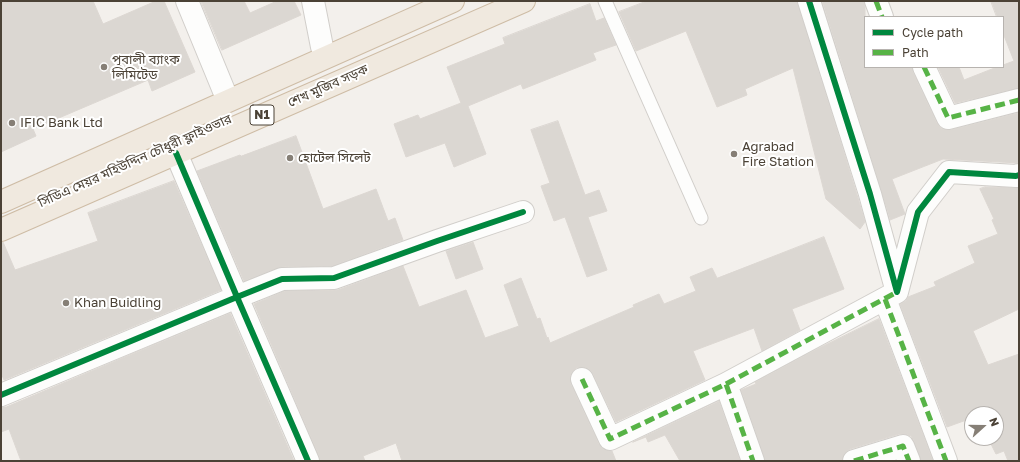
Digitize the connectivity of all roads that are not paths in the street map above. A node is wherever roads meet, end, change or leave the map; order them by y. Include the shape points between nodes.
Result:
1 (187, 1) edge
2 (312, 1) edge
3 (428, 1) edge
4 (453, 1) edge
5 (513, 1) edge
6 (524, 1) edge
7 (605, 1) edge
8 (809, 1) edge
9 (876, 1) edge
10 (882, 16) edge
11 (322, 47) junction
12 (924, 68) edge
13 (224, 91) junction
14 (1019, 100) edge
15 (176, 153) junction
16 (1019, 175) edge
17 (1, 194) edge
18 (1, 202) edge
19 (523, 212) dead end
20 (702, 218) dead end
21 (1, 221) edge
22 (1, 230) edge
23 (891, 296) junction
24 (237, 297) junction
25 (582, 378) dead end
26 (726, 384) junction
27 (1, 395) edge
28 (308, 461) edge
29 (753, 461) edge
30 (854, 461) edge
31 (909, 461) edge
32 (946, 461) edge

1 - 13 street
2 - 11 street
3 - 11 highway
4 - 18 highway
5 - 21 highway, সিডিএ মেয়র মহিউদ্দিন চৌধুরী ফ্লাইওভার via 127,162
6 - 15 highway, শেখ মুজিব সড়ক / N1
7 - 20 lane
8 - 23 street via 870,194
9 - 10 street
11 - 13 highway
12 - 14 street via 948,118
13 - 17 highway via 194,108
15 - 22 highway, শেখ মুজিব সড়ক / N1
15 - 24 street
16 - 23 street via 949,172 918,212
19 - 24 street via 334,278 282,279
23 - 26 street
23 - 32 street
24 - 27 street
24 - 28 street
25 - 26 street via 610,439
26 - 29 street
30 - 31 street via 903,446

